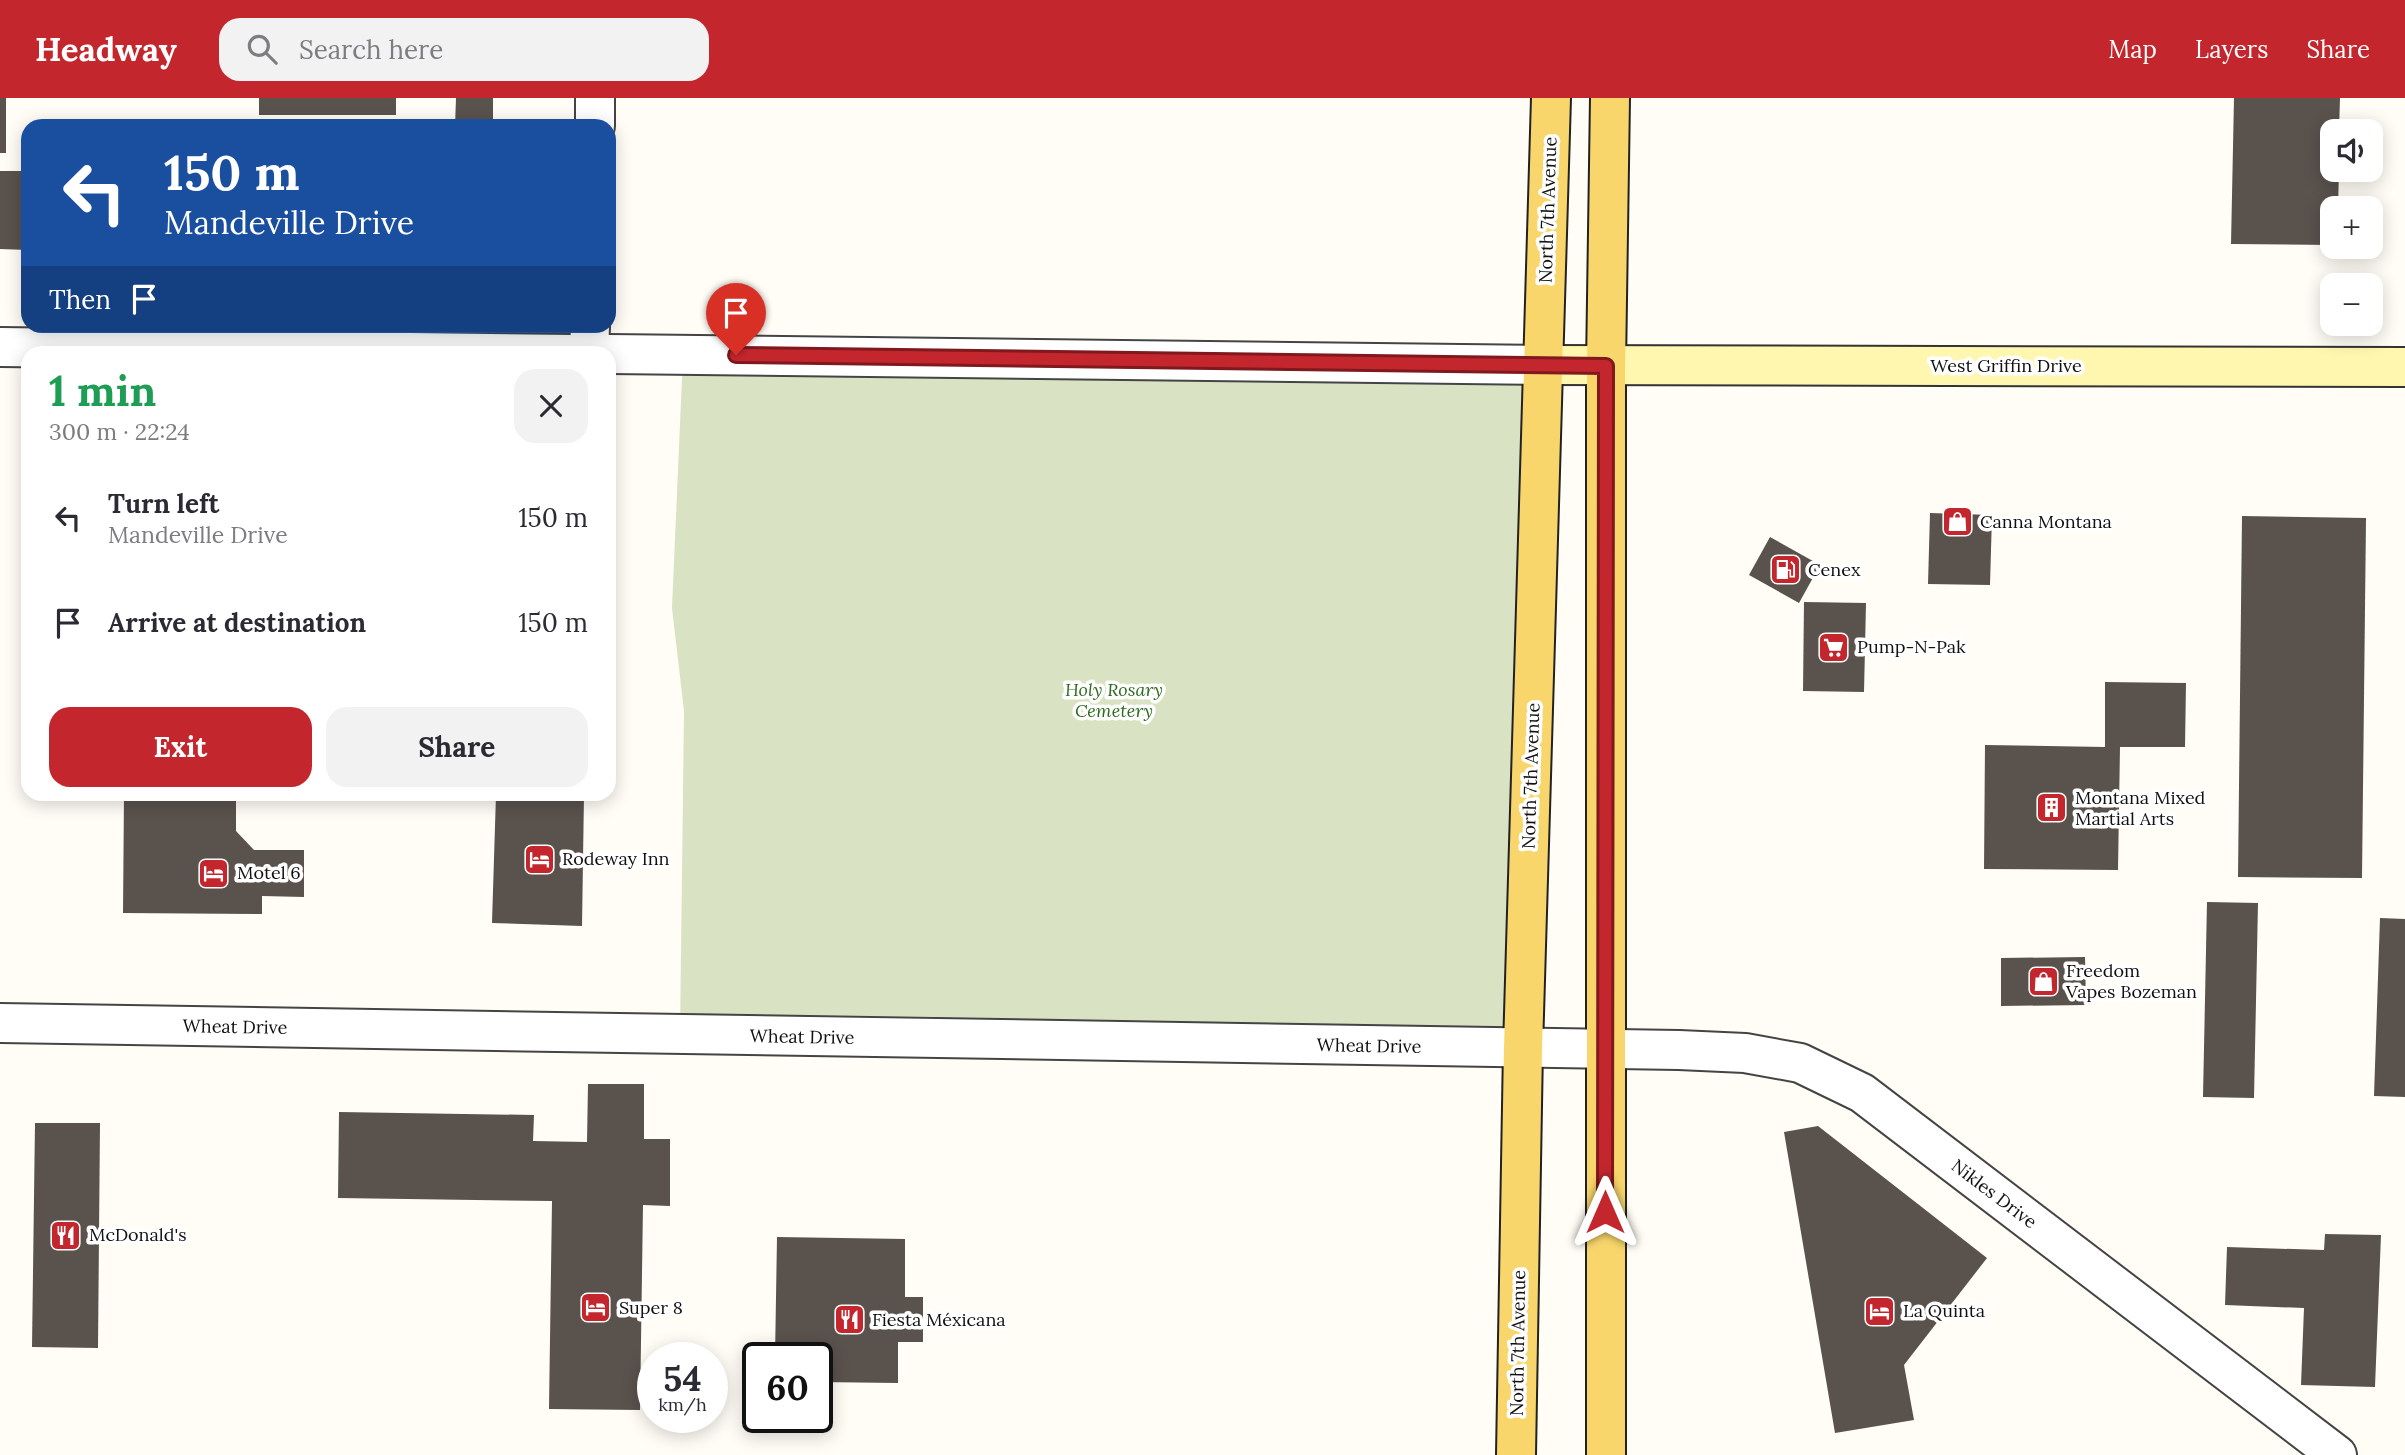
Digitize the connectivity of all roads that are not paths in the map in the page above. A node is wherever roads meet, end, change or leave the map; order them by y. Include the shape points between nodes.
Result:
1 (595, 98) edge
2 (1551, 98) edge
3 (1610, 98) edge
4 (595, 119) edge
5 (0, 347) edge
6 (21, 347) edge
7 (616, 354) edge
8 (1544, 365) junction
9 (1606, 366) junction
10 (2405, 367) edge
11 (0, 1023) edge
12 (1523, 1048) junction
13 (1605, 1049) junction
14 (1516, 1455) edge
15 (1606, 1455) edge
16 (2337, 1455) edge

1 - 4 street
2 - 8 main road, North 7th Avenue
3 - 9 main road
5 - 6 street
7 - 8 street
8 - 9 main road, West Griffin Drive
8 - 12 main road, North 7th Avenue
9 - 10 main road, West Griffin Drive
9 - 13 main road
11 - 12 street, Wheat Drive
12 - 13 street, Wheat Drive
12 - 14 main road, North 7th Avenue
13 - 15 main road
13 - 16 street, Nikles Drive via 1745,1053 1800,1063 1862,1093

